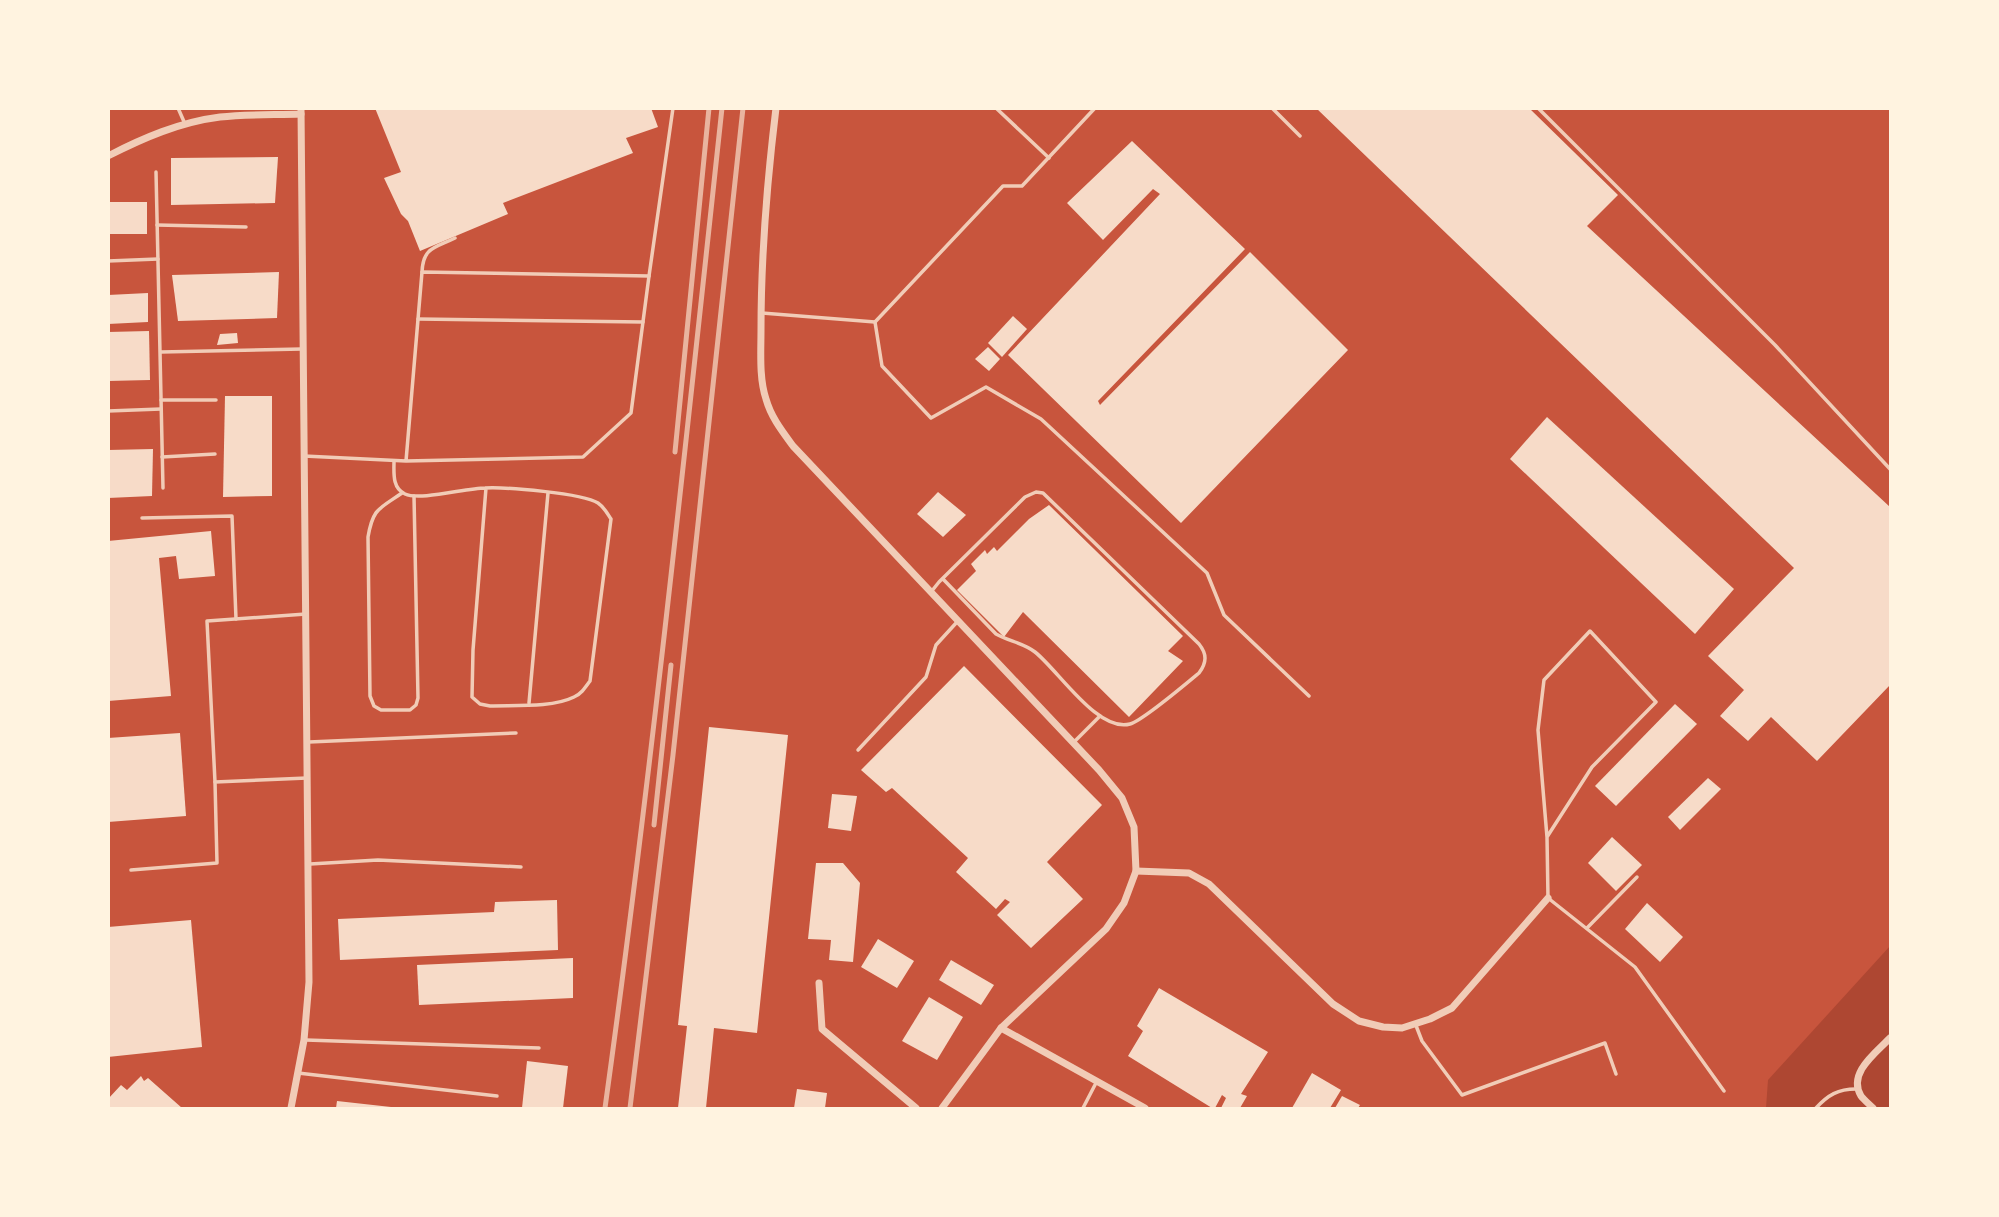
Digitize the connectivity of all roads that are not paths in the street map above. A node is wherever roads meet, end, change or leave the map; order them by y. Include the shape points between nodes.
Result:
1 (178, 108) edge
2 (673, 108) edge
3 (776, 108) edge
4 (996, 108) edge
5 (1095, 108) edge
6 (1272, 108) edge
7 (1538, 108) edge
8 (301, 111) edge
9 (185, 124) junction
10 (1300, 136) dead end
11 (108, 156) edge
12 (1049, 158) junction
13 (156, 173) dead end
14 (157, 225) junction
15 (246, 227) dead end
16 (456, 238) dead end
17 (158, 259) junction
18 (108, 261) edge
19 (422, 272) junction
20 (649, 276) junction
21 (761, 313) junction
22 (418, 319) junction
23 (643, 322) junction
24 (875, 322) junction
25 (302, 349) junction
26 (160, 352) junction
27 (161, 400) junction
28 (216, 400) dead end
29 (161, 409) junction
30 (108, 411) edge
31 (215, 454) dead end
32 (304, 456) junction
33 (162, 457) junction
34 (394, 461) junction
35 (406, 461) junction
36 (1891, 469) edge
37 (163, 488) dead end
38 (486, 488) junction
39 (402, 493) junction
40 (548, 493) junction
41 (414, 496) junction
42 (142, 518) dead end
43 (943, 579) junction
44 (931, 592) junction
45 (306, 614) junction
46 (236, 619) junction
47 (958, 621) junction
48 (1309, 696) dead end
49 (529, 704) junction
50 (1100, 716) junction
51 (516, 733) dead end
52 (307, 742) junction
53 (1073, 743) junction
54 (858, 750) dead end
55 (307, 778) junction
56 (215, 782) junction
57 (1546, 837) junction
58 (308, 864) junction
59 (522, 867) dead end
60 (131, 870) dead end
61 (1136, 871) junction
62 (1637, 877) dead end
63 (1548, 898) junction
64 (1587, 929) junction
65 (819, 983) dead end
66 (1415, 1024) junction
67 (1001, 1028) junction
68 (1891, 1038) edge
69 (304, 1040) junction
70 (539, 1048) dead end
71 (298, 1073) junction
72 (1616, 1074) dead end
73 (1097, 1081) junction
74 (1858, 1089) junction
75 (1724, 1091) dead end
76 (497, 1096) dead end
77 (291, 1108) edge
78 (916, 1108) edge
79 (942, 1108) edge
80 (1083, 1108) edge
81 (1145, 1108) edge
82 (1816, 1108) edge
83 (1873, 1108) edge

1 - 9 lane
2 - 20 lane
3 - 21 street via 766,190
4 - 12 lane
5 - 12 lane
6 - 10 lane
7 - 36 lane via 1775,345
8 - 9 street
8 - 25 street
9 - 11 street
12 - 24 lane via 1022,186 1003,186
13 - 14 lane
14 - 15 lane
14 - 17 lane
16 - 19 lane via 427,252
17 - 18 lane
17 - 26 lane
19 - 20 lane
19 - 22 lane
20 - 23 lane
21 - 24 lane
21 - 44 street via 765,398 778,426
22 - 23 lane
22 - 35 lane
23 - 35 lane via 631,413 583,457
24 - 48 lane via 882,366 932,418 986,387 1041,419 1207,573 1224,615
25 - 26 lane
25 - 32 street
26 - 27 lane
27 - 28 lane
27 - 29 lane
29 - 30 lane
29 - 33 lane
31 - 33 lane
32 - 34 lane
32 - 45 street
33 - 37 lane
34 - 35 lane
34 - 39 lane via 394,482
38 - 40 lane
38 - 41 lane
38 - 49 lane via 472,697 490,706
39 - 41 lane
39 - 41 lane via 371,519 368,537 370,696 381,710 410,710 418,698
40 - 49 lane
40 - 49 lane via 596,502 611,519 590,681 574,697
42 - 46 lane via 232,516
43 - 44 lane
43 - 50 lane via 986,625 1035,652
43 - 50 lane via 1025,497 1036,492 1049,498 1199,644 1205,656 1199,673 1133,724 1119,725
44 - 47 street
45 - 46 lane
45 - 52 street
46 - 56 lane via 207,621
47 - 53 street
47 - 54 lane via 936,645 926,677
50 - 53 lane
51 - 52 lane
52 - 55 street
53 - 61 street via 1122,798 1134,827
55 - 56 lane
55 - 58 street
56 - 60 lane via 218,863
57 - 57 lane via 1538,730 1544,680 1590,631 1656,702 1592,766
57 - 63 lane
58 - 59 lane via 378,860
58 - 69 street via 309,982
61 - 66 street via 1189,873 1209,884 1333,1004 1359,1021 1383,1027
61 - 67 street via 1124,903 1106,929
62 - 64 lane
63 - 64 lane
63 - 66 street via 1452,1009
64 - 75 lane via 1635,967
65 - 78 street via 822,1029
66 - 72 lane via 1422,1041 1462,1095 1605,1043
67 - 73 street
67 - 79 street
68 - 74 street via 1861,1070
69 - 70 lane
69 - 71 street
71 - 76 lane
71 - 77 street
73 - 80 lane
73 - 81 street
74 - 82 lane via 1831,1094
74 - 83 street

